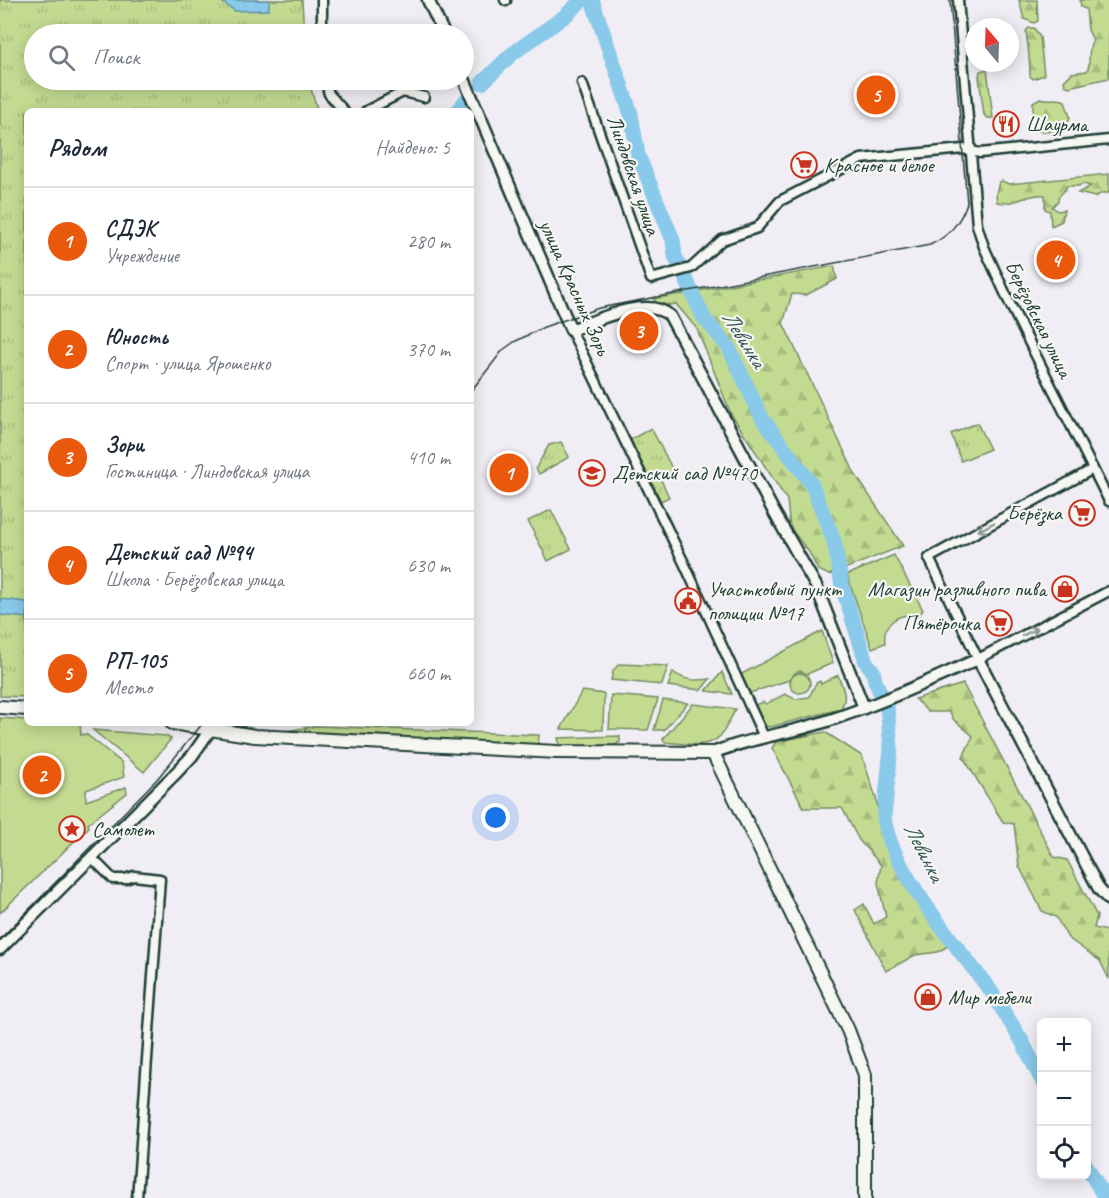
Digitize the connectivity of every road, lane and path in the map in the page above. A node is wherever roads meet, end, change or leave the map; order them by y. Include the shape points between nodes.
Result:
1 (322, 0) edge
2 (428, 0) edge
3 (958, 0) edge
4 (322, 24) edge
5 (439, 24) edge
6 (582, 83) dead end
7 (328, 90) edge
8 (469, 90) edge
9 (424, 97) dead end
10 (341, 108) edge
11 (372, 108) edge
12 (1109, 140) edge
13 (972, 151) junction
14 (571, 330) junction
15 (1093, 470) junction
16 (1109, 501) edge
17 (1109, 591) edge
18 (978, 659) junction
19 (0, 707) edge
20 (864, 708) junction
21 (24, 709) edge
22 (188, 726) edge
23 (210, 730) junction
24 (764, 737) junction
25 (713, 753) junction
26 (92, 858) junction
27 (1109, 900) edge
28 (0, 949) edge
29 (136, 1198) edge
30 (866, 1198) edge

1 - 4 street
2 - 5 street
3 - 13 street, Берёзовская улица
6 - 13 street, Линдовская улица via 651,279 692,268 722,240 757,228 780,201 861,159
7 - 10 street
8 - 14 street, улица Красных Зорь
9 - 11 street via 403,92
12 - 13 street
13 - 15 street, Берёзовская улица via 977,225 984,248
14 - 20 street via 644,307 656,307 668,314 816,586
14 - 24 street, улица Красных Зорь
15 - 16 street, Берёзовская улица
15 -> 18 street via 929,558
18 -> 17 street
18 - 20 street
18 - 27 street via 1099,889
19 - 21 main road
20 - 24 street
22 - 23 main road
23 - 25 main road via 255,736 557,752
23 - 26 street via 192,756
24 - 25 street
25 - 30 main road via 858,1055 865,1081
26 - 28 street
26 - 29 street via 113,879 160,879

